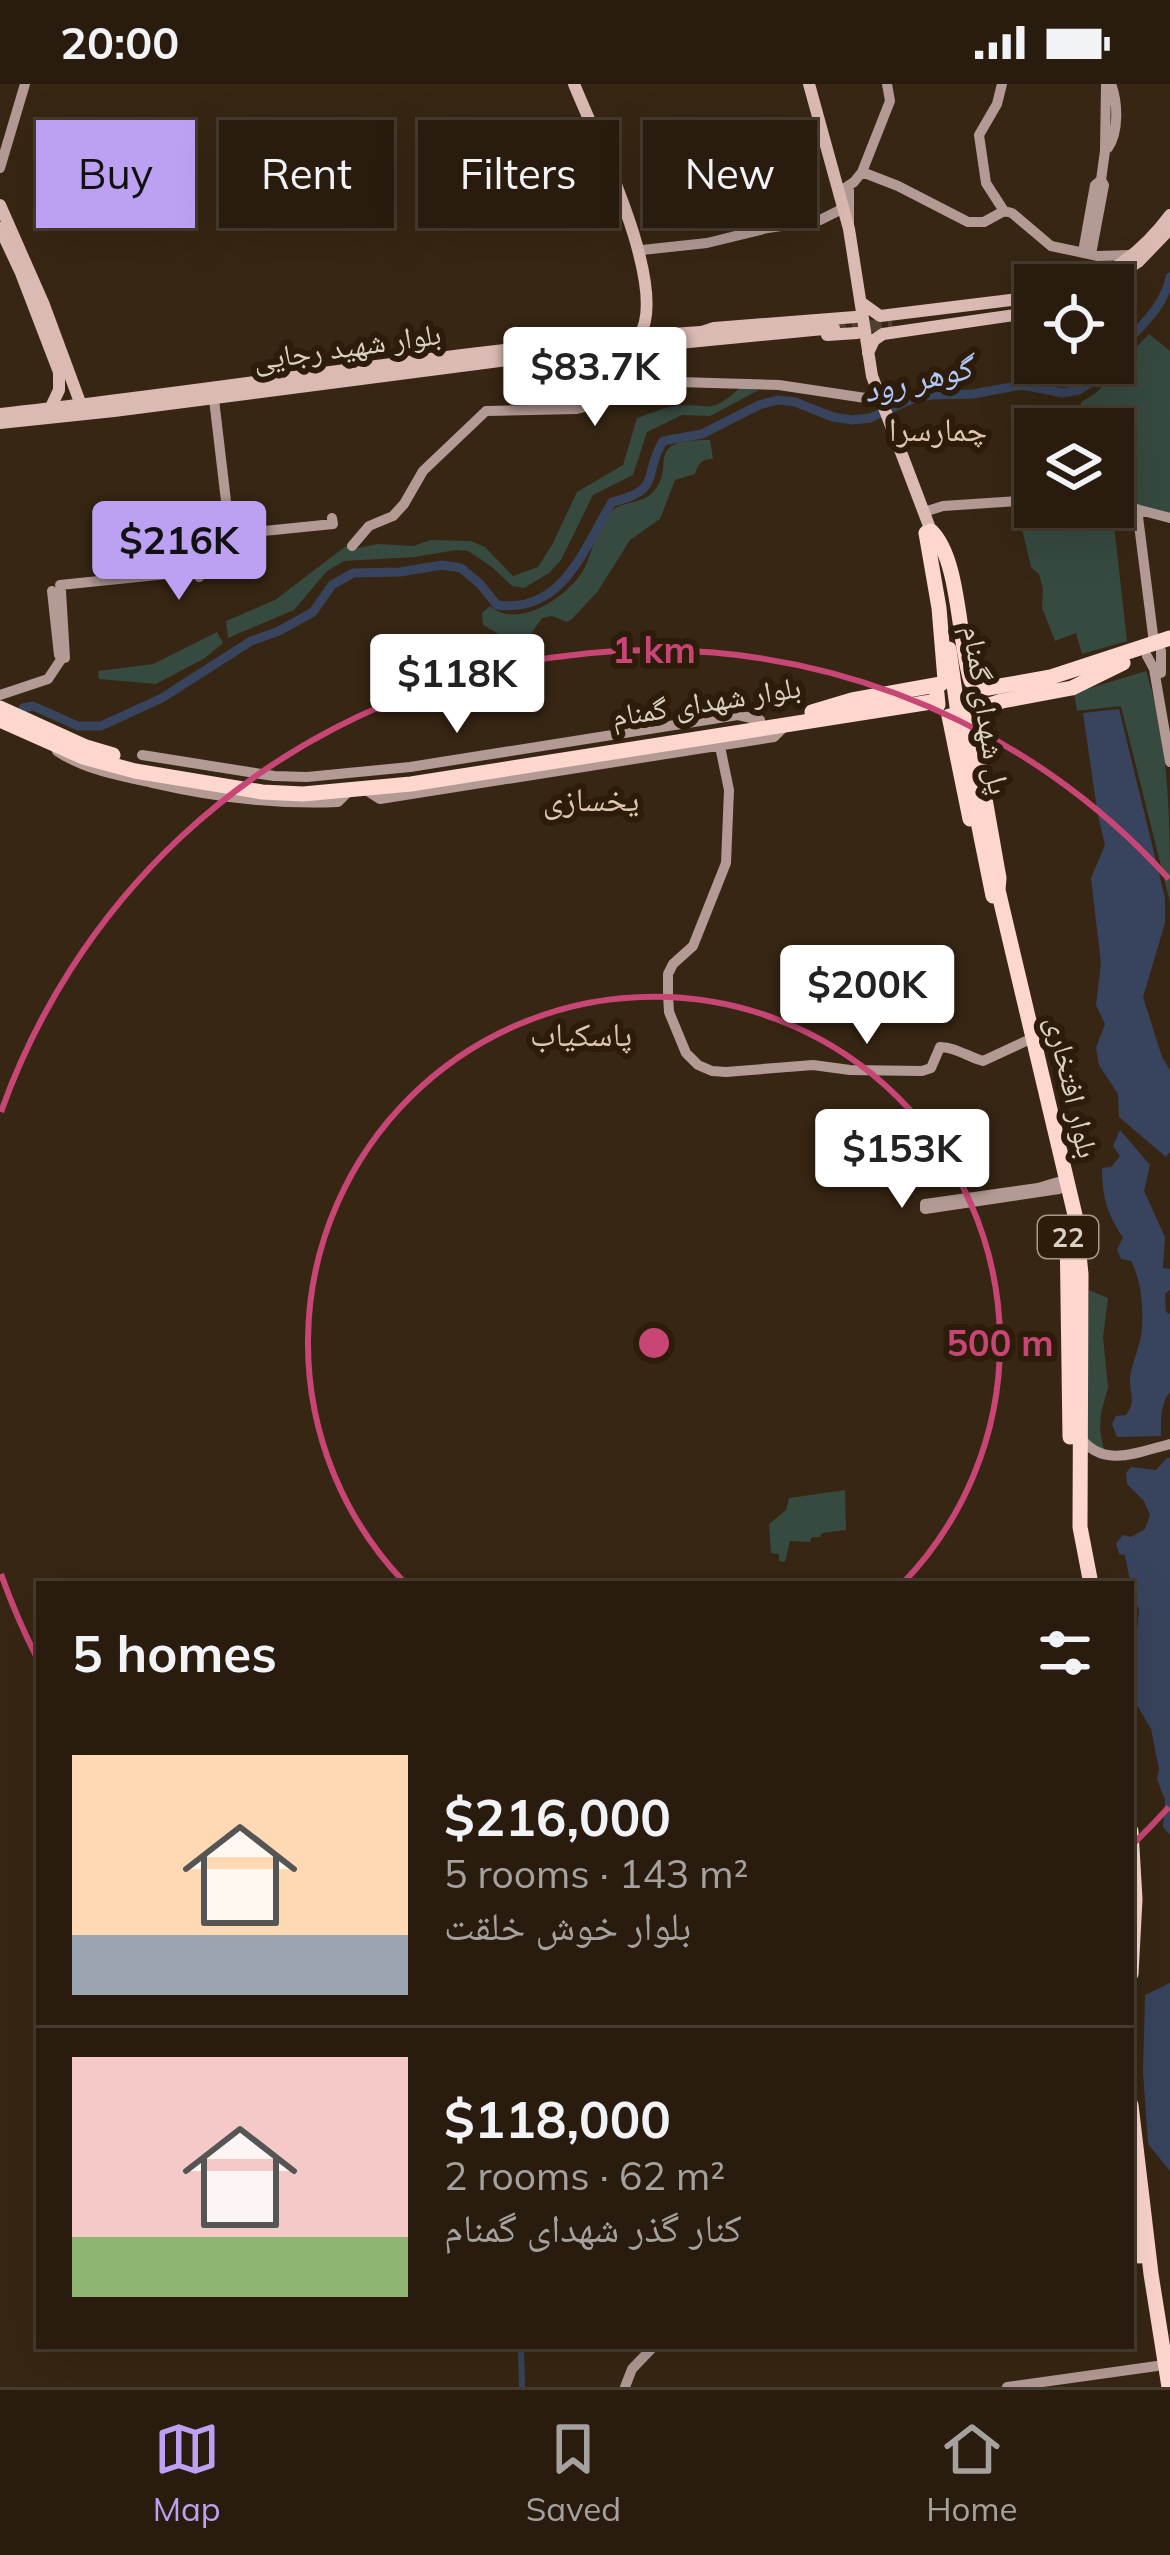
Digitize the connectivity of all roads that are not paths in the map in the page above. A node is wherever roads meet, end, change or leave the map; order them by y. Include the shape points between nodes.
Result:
1 (25, 84) edge
2 (576, 84) edge
3 (809, 84) edge
4 (887, 84) edge
5 (1002, 84) edge
6 (1108, 84) edge
7 (0, 168) edge
8 (848, 184) junction
9 (0, 205) edge
10 (1004, 212) junction
11 (1170, 214) edge
12 (845, 219) junction
13 (0, 228) edge
14 (1170, 230) edge
15 (1088, 249) junction
16 (642, 250) junction
17 (1133, 255) junction
18 (851, 264) junction
19 (1120, 264) edge
20 (1134, 265) edge
21 (861, 301) junction
22 (1014, 307) edge
23 (886, 324) junction
24 (844, 325) junction
25 (654, 327) junction
26 (701, 336) junction
27 (868, 354) junction
28 (66, 387) junction
29 (216, 392) junction
30 (875, 399) junction
31 (50, 409) junction
32 (81, 410) junction
33 (0, 418) edge
34 (888, 429) junction
35 (1014, 501) edge
36 (1134, 508) edge
37 (1139, 510) junction
38 (923, 512) junction
39 (232, 517) junction
40 (1170, 518) edge
41 (245, 530) junction
42 (929, 532) junction
43 (352, 546) dead end
44 (219, 549) junction
45 (1160, 647) edge
46 (963, 656) junction
47 (945, 658) junction
48 (1117, 660) junction
49 (980, 696) junction
50 (939, 699) junction
51 (1, 708) edge
52 (813, 717) junction
53 (760, 720) junction
54 (1168, 735) edge
55 (669, 740) junction
56 (719, 741) junction
57 (964, 741) junction
58 (52, 743) junction
59 (134, 762) junction
60 (1170, 762) edge
61 (980, 778) junction
62 (962, 779) junction
63 (357, 790) junction
64 (996, 893) junction
65 (1026, 1041) junction
66 (1059, 1185) junction
67 (1082, 1274) junction
68 (1069, 1296) junction
69 (1076, 1332) junction
70 (1170, 1448) edge
71 (1084, 1452) junction
72 (1086, 1581) edge
73 (1087, 1581) edge
74 (1134, 1882) edge
75 (1134, 1918) edge
76 (1134, 2133) edge
77 (1134, 2224) edge
78 (651, 2349) edge
79 (1157, 2366) junction
80 (626, 2387) edge
81 (1007, 2387) edge
82 (1165, 2387) edge

1 - 7 street
2 - 16 main road via 628,197
2 - 25 main road via 626,209
3 - 8 main road
4 - 8 street via 890,101
5 - 10 street via 980,135 986,183
6 - 15 street via 1106,151
8 - 10 street via 898,186 968,222
8 - 12 main road
9 - 28 main road via 44,305
10 - 15 street via 1051,246
11 - 17 main road
12 - 16 street
12 - 18 main road
13 - 28 main road
14 - 20 main road
15 - 17 street
16 - 25 main road
17 - 19 main road
18 - 21 main road
18 - 24 main road
21 - 23 main road
21 - 27 main road
22 - 23 main road
23 - 27 main road
24 - 26 main road, بلوار شهید رجایی
24 - 30 main road
25 - 26 main road, بلوار شهید رجایی
25 - 29 main road, بلوار شهید رجایی via 639,336
26 - 29 main road, بلوار شهید رجایی
27 - 30 main road
28 - 31 main road
28 - 32 main road
29 - 32 main road, بلوار شهید رجایی
29 - 39 street
30 - 34 main road
30 - 43 street via 678,382 578,409 486,411 423,471 393,516 369,526
31 - 32 main road, بلوار شهید رجایی
31 - 33 main road, بلوار شهید رجایی
32 - 33 main road, بلوار شهید رجایی
34 - 38 main road
34 - 42 main road
35 - 38 street
36 - 37 street
37 - 40 street
37 - 45 street
38 - 42 main road
39 - 41 street
39 - 44 street
41 - 41 street via 333,524 334,521 332,518
41 - 44 street
42 - 46 highway via 942,545 954,587
42 - 47 highway
42 - 64 highway, پل شهدای گمنام, bridge via 962,743
44 - 51 street via 194,571 59,589 62,658 48,680 14,692
45 - 48 highway
45 - 54 street
46 - 47 highway
46 - 49 highway
47 - 50 highway
48 - 49 highway via 1090,658
48 - 49 highway via 1072,688
49 - 50 highway via 960,718
49 - 50 highway via 956,676
49 - 57 highway, 22
49 - 57 highway via 981,724
50 - 52 highway, بلوار شهدای گمنام
50 - 52 highway via 852,700
50 - 52 highway via 921,712 856,722
50 - 57 highway, 22
51 - 58 highway, بلوار شهدای گمنام
51 - 59 highway, بلوار شهدای گمنام
52 - 53 highway, بلوار شهدای گمنام
52 - 56 highway, بلوار شهدای گمنام
53 - 55 highway, بلوار شهدای گمنام
53 - 59 street via 738,715 307,777
54 - 60 street
55 - 56 highway, بلوار شهدای گمنام
55 - 59 highway, بلوار شهدای گمنام via 344,783 276,785
55 - 63 highway, بلوار شهدای گمنام
56 - 63 street via 380,799
56 - 65 street via 729,790 726,863 693,946 668,974 669,1012 698,1065 922,1071 940,1047 983,1061
57 - 61 highway, 22
57 - 62 highway, 22
58 - 59 highway, بلوار شهدای گمنام via 83,757
58 - 63 street via 57,753 104,772 184,790 286,803 338,802
59 - 63 highway, بلوار شهدای گمنام via 185,781 274,793
61 - 62 highway via 972,772
61 - 64 highway, 22
62 - 64 highway, 22 via 981,866
64 - 65 highway, بلوار افتخاری / 22
64 - 67 highway, بلوار افتخاری / 22 via 1076,1215
65 - 66 highway, بلوار افتخاری / 22
66 - 66 street via 1038,1188 925,1204 926,1209
66 - 68 highway, بلوار افتخاری / 22
67 - 68 highway via 1078,1304
67 - 69 highway, بلوار افتخاری / 22
68 - 69 highway, بلوار افتخاری / 22
69 - 71 highway, بلوار افتخاری / 22
69 - 72 highway, بلوار افتخاری / 22 via 1072,1528
70 - 71 street
71 - 73 highway, بلوار افتخاری / 22
74 - 75 highway
76 - 82 highway
77 - 79 highway
78 - 80 street
79 - 81 street
79 - 82 highway

